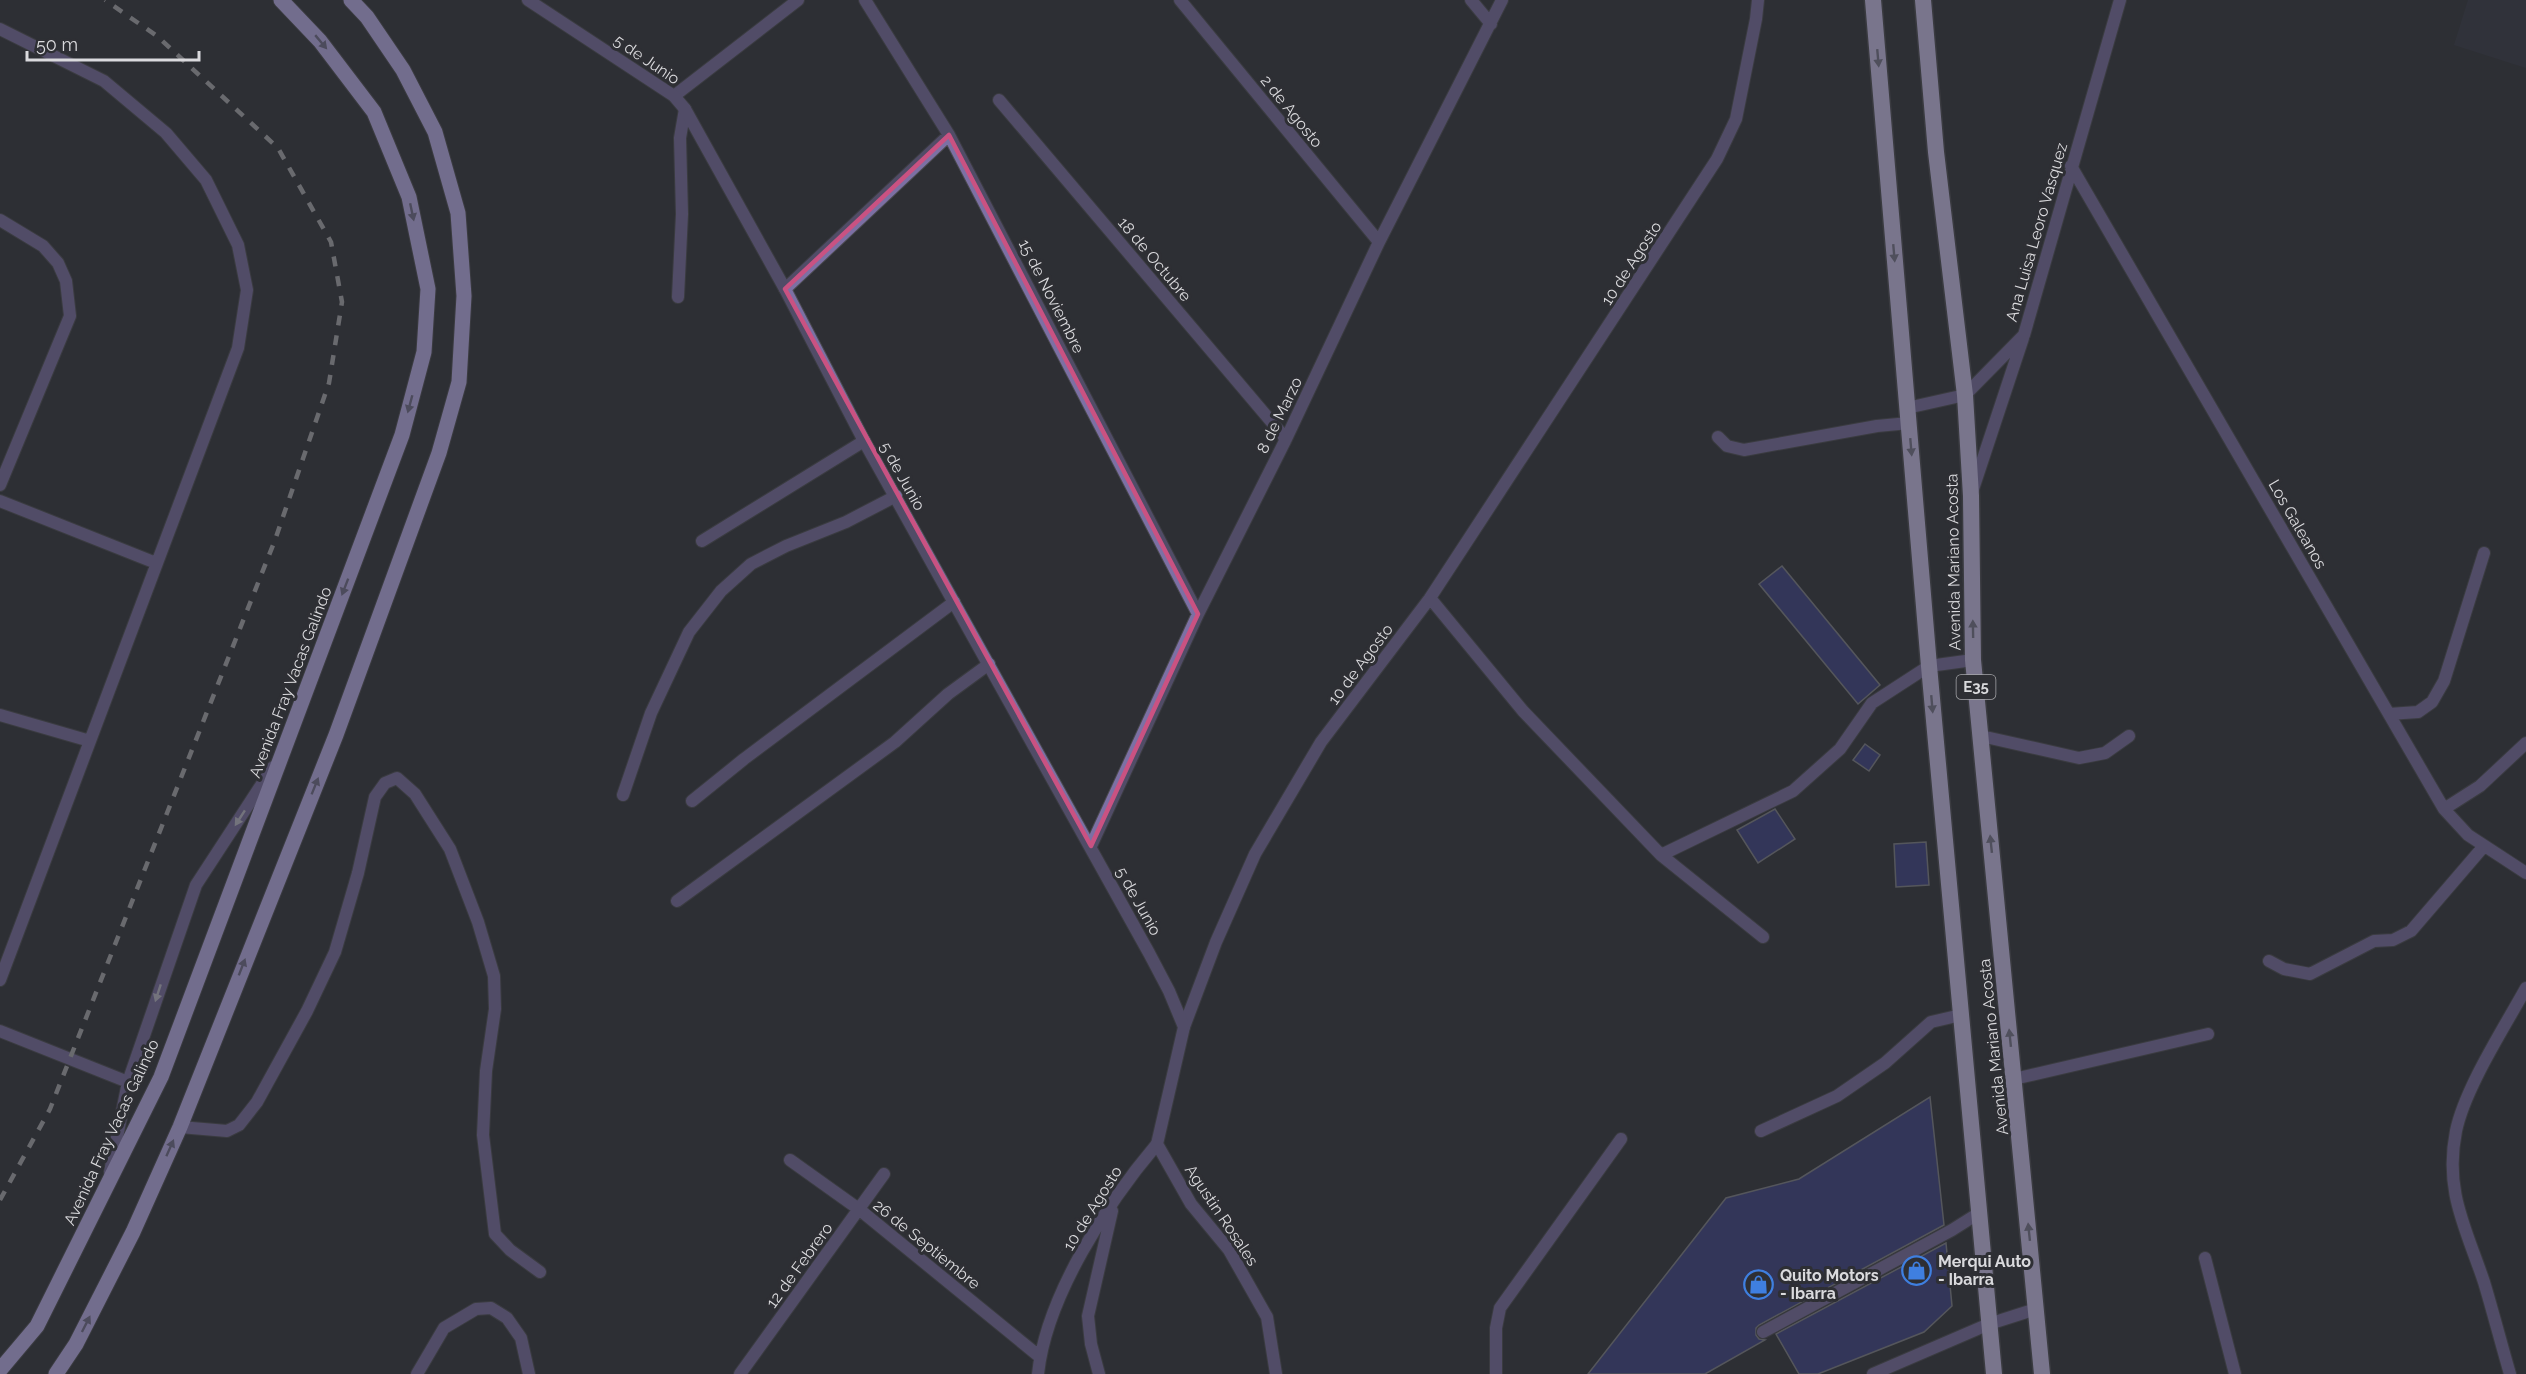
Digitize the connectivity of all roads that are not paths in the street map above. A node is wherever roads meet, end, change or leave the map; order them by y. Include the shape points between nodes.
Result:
1 (281, 0) edge
2 (351, 0) edge
3 (528, 0) edge
4 (798, 0) edge
5 (865, 0) edge
6 (1180, 0) edge
7 (1471, 0) edge
8 (1502, 0) edge
9 (1758, 0) edge
10 (1873, 0) edge
11 (1923, 0) edge
12 (2120, 0) edge
13 (1491, 24) junction
14 (0, 29) edge
15 (674, 96) junction
16 (999, 100) dead end
17 (685, 109) junction
18 (949, 135) junction
19 (2071, 166) junction
20 (0, 220) edge
21 (1379, 242) junction
22 (785, 289) junction
23 (678, 297) dead end
24 (2024, 335) junction
25 (1965, 395) junction
26 (1908, 415) junction
27 (1718, 437) dead end
28 (1286, 439) junction
29 (864, 441) junction
30 (0, 485) edge
31 (896, 496) junction
32 (1971, 496) junction
33 (0, 501) edge
34 (702, 541) dead end
35 (2484, 553) dead end
36 (156, 564) junction
37 (1430, 598) junction
38 (954, 602) junction
39 (1198, 614) junction
40 (1973, 660) junction
41 (989, 664) junction
42 (1929, 666) junction
43 (2389, 714) junction
44 (0, 715) edge
45 (1981, 736) junction
46 (2129, 736) dead end
47 (90, 741) junction
48 (2526, 743) edge
49 (283, 751) junction
50 (623, 795) dead end
51 (692, 801) dead end
52 (2444, 809) junction
53 (1091, 846) junction
54 (2484, 846) junction
55 (1661, 855) junction
56 (2526, 873) edge
57 (677, 902) dead end
58 (1763, 937) dead end
59 (2269, 961) dead end
60 (0, 980) edge
61 (2526, 988) edge
62 (1961, 1015) junction
63 (1184, 1027) junction
64 (0, 1031) edge
65 (2208, 1034) dead end
66 (2014, 1079) junction
67 (128, 1082) junction
68 (180, 1127) junction
69 (1761, 1131) dead end
70 (1621, 1140) dead end
71 (1156, 1144) junction
72 (790, 1160) dead end
73 (884, 1174) dead end
74 (107, 1185) junction
75 (1115, 1198) junction
76 (860, 1210) junction
77 (1979, 1213) junction
78 (2205, 1258) dead end
79 (540, 1272) dead end
80 (2036, 1309) junction
81 (1989, 1324) junction
82 (1763, 1332) dead end
83 (1040, 1357) junction
84 (0, 1370) edge
85 (56, 1374) edge
86 (417, 1374) edge
87 (529, 1374) edge
88 (740, 1374) edge
89 (1038, 1374) edge
90 (1099, 1374) edge
91 (1276, 1374) edge
92 (1496, 1374) edge
93 (1873, 1374) edge
94 (1994, 1374) edge
95 (2042, 1374) edge
96 (2235, 1374) edge
97 (2510, 1374) edge

1 -> 49 main road, Avenida Fray Vacas Galindo via 320,40 374,112 408,197 428,289 424,352 402,435
68 -> 2 main road via 336,735 439,453 459,382 464,296 458,213 435,132 404,70
3 - 15 street, 5 de Junio
4 - 15 street
5 - 18 street, 15 de Noviembre
6 - 21 street, 2 de Agosto
7 - 13 street
8 - 13 street, 8 de Marzo
9 - 37 street, 10 de Agosto via 1736,119 1717,159
10 -> 26 highway, Avenida Mariano Acosta / E35
11 - 25 highway, Avenida Mariano Acosta / E35 via 1936,152
12 - 19 street, Ana Luisa Leoro Vasquez
13 - 21 street, 8 de Marzo
14 - 36 street via 104,81 166,133 206,180 238,245 247,290 238,348
15 - 17 street, 5 de Junio
16 - 28 street, 18 de Octubre
17 - 22 street, 5 de Junio
17 - 23 street via 680,138
18 - 22 street
18 - 39 street, 15 de Noviembre
19 - 24 street, Ana Luisa Leoro Vasquez
19 - 43 street, Los Galeanos
20 - 30 street via 44,246 58,263 66,281 70,316
21 - 28 street, 8 de Marzo
22 - 29 street, 5 de Junio
24 - 25 street, Ana Luisa Leoro Vasquez
24 - 32 street
25 - 26 street
25 - 32 highway, Avenida Mariano Acosta / E35
26 - 27 street via 1877,426 1744,450 1727,446
26 -> 42 highway, Avenida Mariano Acosta / E35
28 - 39 street, 8 de Marzo
29 - 31 street, 5 de Junio
29 - 34 street
31 - 38 street, 5 de Junio
31 - 50 street via 751,564 721,591 689,632 651,713
40 -> 32 highway, Avenida Mariano Acosta / E35
33 - 36 street
35 - 43 street via 2444,681 2432,702 2418,712
36 - 47 street
37 - 55 street via 1523,711
37 - 63 street, 10 de Agosto via 1322,742 1255,854
38 - 41 street, 5 de Junio
38 - 51 street
39 - 53 street, 8 de Marzo
40 - 42 street
40 - 45 highway, Avenida Mariano Acosta / E35
41 - 53 street, 5 de Junio
41 - 57 street via 948,694 895,742
42 - 55 street via 1872,703 1840,749 1793,791
42 -> 62 highway, Avenida Mariano Acosta / E35
43 - 52 street, Los Galeanos
44 - 47 street
45 - 46 street via 2079,758 2105,753
66 -> 45 highway, Avenida Mariano Acosta / E35
47 - 60 street
48 - 52 street via 2480,786
49 -> 67 street via 196,885
49 - 74 main road, Avenida Fray Vacas Galindo via 161,1077
52 - 54 street, Los Galeanos
53 - 63 street, 5 de Junio via 1169,991
54 - 56 street, Los Galeanos
54 - 59 street via 2411,931 2394,940 2374,941 2310,974 2284,969
55 - 58 street
61 - 97 street via 2468,1096 2456,1131 2453,1175 2458,1212
62 - 69 street via 1931,1022 1885,1063 1837,1096
62 - 77 highway, Avenida Mariano Acosta / E35
63 - 71 street, 10 de Agosto
64 - 67 street
65 - 66 street
80 -> 66 highway, Avenida Mariano Acosta / E35
67 - 74 street
68 - 79 street via 228,1131 239,1125 257,1102 335,952 375,797 385,783 397,778 415,794 450,849 494,975 495,1009 486,1071 483,1135 495,1234
85 -> 68 main road via 76,1344 133,1232
70 - 92 street via 1500,1308
71 - 75 street, 10 de Agosto
71 - 91 street, Agustin Rosales via 1191,1203 1229,1250 1268,1317
72 - 76 street, 26 de Septiembre
73 - 76 street, 12 de Febrero
74 - 84 main road, Avenida Fray Vacas Galindo via 37,1326
75 - 83 street, 10 de Agosto via 1066,1279
75 - 90 street via 1088,1316
76 - 83 street, 26 de Septiembre
76 - 88 street, 12 de Febrero
77 - 81 highway, Avenida Mariano Acosta / E35
77 - 82 street
78 - 96 street
80 - 81 street
80 - 95 highway, Avenida Mariano Acosta / E35
81 - 93 street
81 - 94 highway, Avenida Mariano Acosta / E35
83 - 89 street, 10 de Agosto
86 - 87 street via 444,1328 476,1309 491,1308 507,1318 521,1338

